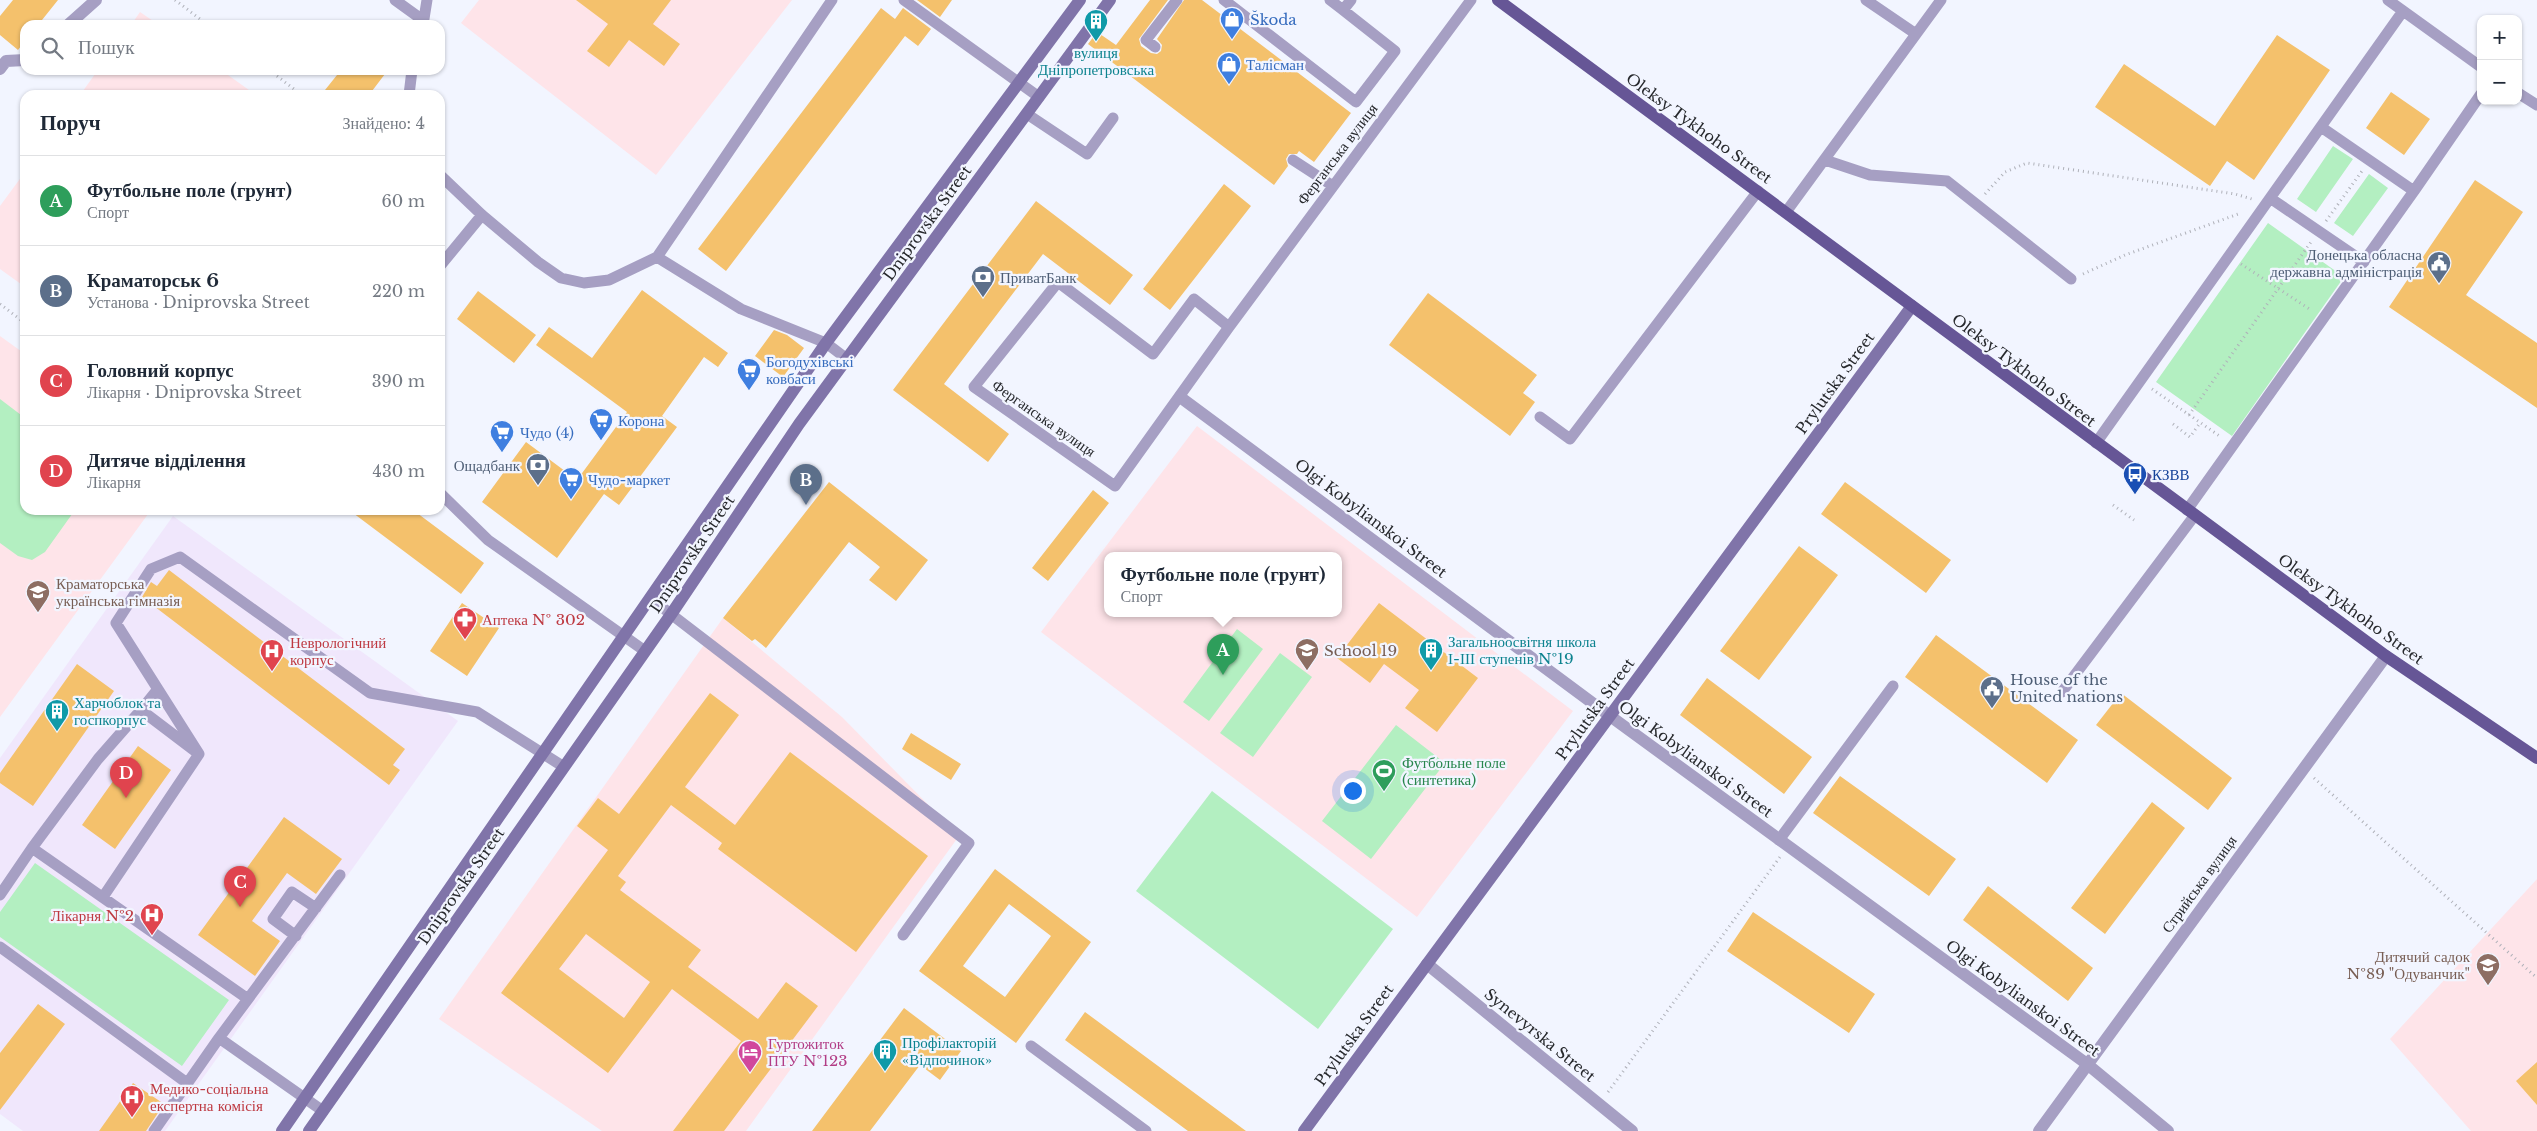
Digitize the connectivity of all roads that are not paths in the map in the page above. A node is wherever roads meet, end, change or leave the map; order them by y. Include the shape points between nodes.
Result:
1 (96, 0) edge
2 (395, 0) edge
3 (427, 0) edge
4 (832, 0) edge
5 (904, 0) edge
6 (1080, 0) edge
7 (1110, 0) edge
8 (1177, 0) edge
9 (1224, 0) edge
10 (1330, 0) edge
11 (1351, 0) edge
12 (1471, 0) edge
13 (1498, 0) edge
14 (1866, 0) edge
15 (1941, 0) edge
16 (2388, 0) edge
17 (1343, 10) junction
18 (2402, 11) junction
19 (74, 20) edge
20 (419, 20) edge
21 (424, 20) edge
22 (1916, 34) junction
23 (1155, 47) dead end
24 (20, 60) edge
25 (2, 62) edge
26 (2477, 64) edge
27 (411, 75) edge
28 (1020, 82) junction
29 (410, 90) edge
30 (2522, 96) edge
31 (1039, 97) junction
32 (2477, 100) edge
33 (2537, 105) edge
34 (1027, 114) junction
35 (1113, 118) dead end
36 (2321, 127) junction
37 (1293, 160) dead end
38 (1826, 160) junction
39 (445, 180) edge
40 (1333, 186) junction
41 (1758, 191) junction
42 (2414, 191) junction
43 (2269, 200) junction
44 (1786, 212) junction
45 (482, 215) junction
46 (657, 257) junction
47 (445, 260) edge
48 (2364, 262) junction
49 (2071, 280) road end
50 (1912, 306) junction
51 (1229, 327) junction
52 (826, 343) junction
53 (847, 359) junction
54 (1180, 396) junction
55 (1540, 417) dead end
56 (2096, 443) junction
57 (445, 498) edge
58 (2191, 513) junction
59 (650, 598) junction
60 (672, 613) junction
61 (624, 635) junction
62 (645, 651) junction
63 (2386, 656) junction
64 (1893, 686) dead end
65 (158, 689) junction
66 (2062, 692) dead end
67 (141, 710) junction
68 (1610, 716) junction
69 (543, 752) junction
70 (199, 754) junction
71 (2537, 758) edge
72 (564, 767) junction
73 (1784, 843) junction
74 (32, 848) junction
75 (340, 875) dead end
76 (0, 895) edge
77 (103, 897) junction
78 (316, 908) junction
79 (296, 936) junction
80 (903, 936) dead end
81 (0, 947) edge
82 (1427, 964) junction
83 (248, 999) junction
84 (219, 1038) junction
85 (1031, 1046) dead end
86 (2087, 1064) junction
87 (188, 1083) junction
88 (304, 1098) junction
89 (323, 1111) junction
90 (154, 1131) edge
91 (282, 1131) edge
92 (309, 1131) edge
93 (1146, 1131) edge
94 (1304, 1131) edge
95 (1632, 1131) edge
96 (2039, 1131) edge
97 (2168, 1131) edge

1 - 19 street
2 - 20 lane
3 - 21 lane
4 - 46 lane
5 - 28 lane
6 - 28 street, Dniprovska Street
7 - 31 street, Dniprovska Street
8 - 23 lane via 1146,40
9 - 17 lane via 1356,102 1395,51
10 - 17 lane
11 - 17 lane
12 - 40 lane, Ферганська вулиця
13 - 41 main road, Oleksy Tykhoho Street
14 - 22 lane
15 - 22 lane
16 - 18 lane
18 - 26 lane
18 - 36 lane
22 - 38 lane
24 - 25 street
27 - 29 lane
28 - 31 lane
28 - 52 street, Dniprovska Street
30 - 33 lane
31 - 34 street, Dniprovska Street
32 - 42 lane
34 - 35 lane via 1087,154
34 - 53 street, Dniprovska Street
36 - 42 lane
36 - 43 lane
37 - 40 lane
38 - 44 lane
38 - 49 lane via 1870,175 1948,181
39 - 45 lane
40 - 51 lane, Ферганська вулиця
41 - 44 main road, Oleksy Tykhoho Street
41 - 55 lane via 1570,438
42 - 48 lane
43 - 48 lane
43 - 56 lane
44 - 50 main road, Oleksy Tykhoho Street
45 - 46 lane via 561,278 584,283 610,280
45 - 47 lane
46 - 52 lane via 741,309
48 - 58 lane via 2234,446
50 - 56 main road, Oleksy Tykhoho Street
50 - 68 street, Prylutska Street
51 - 54 lane, Ферганська вулиця
51 - 54 lane, Ферганська вулиця via 1194,299 1153,354 1058,282 974,387 1115,486
52 - 53 lane
52 - 59 street, Dniprovska Street
53 - 60 street, Dniprovska Street via 799,424
54 - 68 street, Olgi Kobylianskoi Street
56 - 58 main road, Oleksy Tykhoho Street
57 - 61 lane via 488,540
58 - 63 main road, Oleksy Tykhoho Street
58 - 66 lane
59 - 60 lane
59 - 61 street, Dniprovska Street
60 - 62 street, Dniprovska Street
60 - 80 lane via 969,843
61 - 62 lane
61 - 69 street, Dniprovska Street
62 - 72 street, Dniprovska Street
63 - 71 main road, Oleksy Tykhoho Street
63 - 86 street, Стрийська вулиця
64 - 73 lane
65 - 67 lane
65 - 69 lane via 116,623 151,568 180,557 370,693 477,712
65 - 70 lane
67 - 70 lane
67 - 74 lane via 98,760
68 - 73 street, Olgi Kobylianskoi Street
68 - 82 street, Prylutska Street
69 - 72 lane
69 - 88 street, Dniprovska Street
70 - 77 lane
72 - 89 street, Dniprovska Street
73 - 86 street, Olgi Kobylianskoi Street
74 - 76 lane
74 - 77 lane
75 - 78 lane
77 - 83 lane
78 - 79 lane
78 - 79 lane via 292,892 274,918
79 - 83 lane
81 - 87 lane
82 - 94 street, Prylutska Street
82 - 95 street, Synevyrska Street
83 - 84 lane
84 - 87 lane
84 - 88 lane
85 - 93 lane
86 - 96 street, Стрийська вулиця
86 - 97 street, Olgi Kobylianskoi Street
87 - 90 lane
88 - 89 lane
88 - 91 street, Dniprovska Street
89 - 92 street, Dniprovska Street

